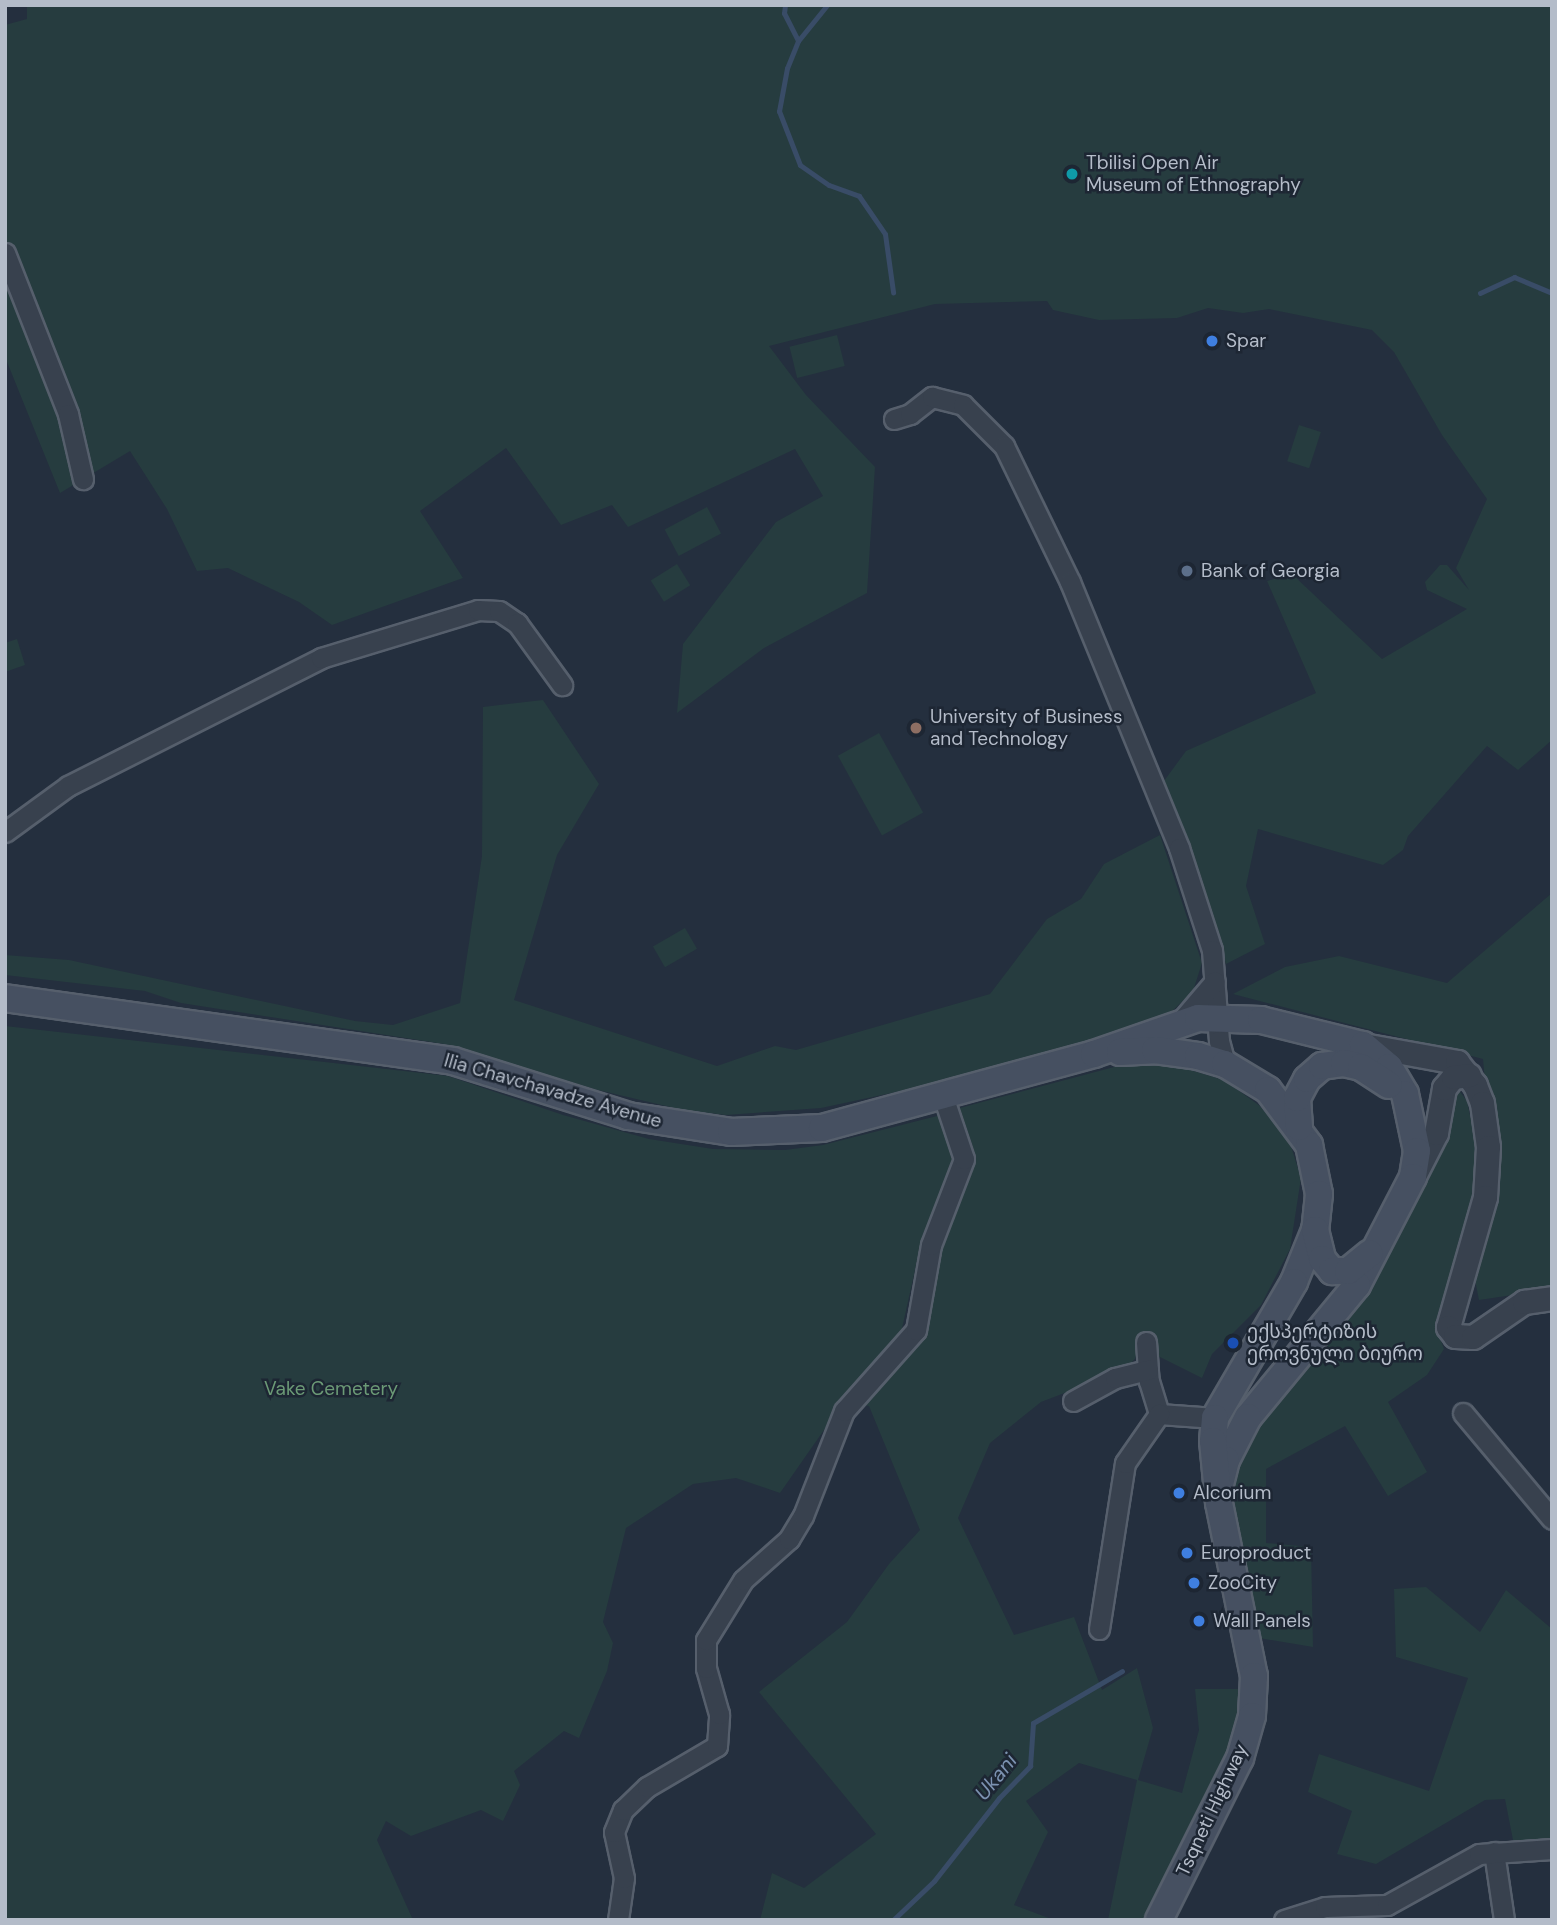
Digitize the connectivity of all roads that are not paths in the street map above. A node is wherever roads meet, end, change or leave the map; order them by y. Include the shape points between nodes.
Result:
1 (5, 253) edge
2 (894, 419) dead end
3 (83, 479) dead end
4 (562, 685) dead end
5 (5, 832) edge
6 (1215, 982) junction
7 (5, 998) edge
8 (1218, 1016) junction
9 (1181, 1021) junction
10 (1363, 1045) junction
11 (1094, 1054) junction
12 (1225, 1064) junction
13 (1469, 1075) junction
14 (943, 1096) junction
15 (1412, 1114) junction
16 (1299, 1127) junction
17 (1413, 1177) junction
18 (1315, 1230) junction
19 (1374, 1250) junction
20 (1552, 1298) edge
21 (1146, 1342) dead end
22 (1148, 1370) junction
23 (1073, 1401) dead end
24 (1463, 1413) dead end
25 (1159, 1414) junction
26 (1215, 1418) junction
27 (1218, 1490) junction
28 (1552, 1519) edge
29 (1099, 1629) dead end
30 (1552, 1849) edge
31 (1494, 1852) junction
32 (1366, 1914) edge
33 (618, 1920) edge
34 (1159, 1920) edge
35 (1284, 1920) edge
36 (1504, 1920) edge

1 - 3 street via 68,414
2 - 6 street via 910,414 933,397 963,405 1004,446 1059,557 1166,816 1212,950
4 - 5 street via 517,622 499,611 478,610 321,658 68,786
6 - 8 street
6 - 9 street
7 - 14 main road, Ilia Chavchavadze Avenue via 453,1060 628,1116 705,1130 767,1133 822,1128
8 - 9 main road, Tsqneti Highway
8 - 10 main road, Tsqneti Highway via 1290,1025
8 - 12 street
9 - 11 main road, Tsqneti Highway
10 - 13 street via 1447,1057
10 - 15 main road, Tsqneti Highway via 1397,1079
11 - 12 main road via 1155,1050
11 - 14 main road, Ilia Chavchavadze Avenue
12 - 16 main road via 1268,1090
13 - 17 street via 1453,1077 1444,1088 1436,1133
13 - 20 street via 1482,1103 1488,1167 1485,1197 1448,1327 1455,1336 1473,1337 1524,1302
14 - 33 street via 964,1159 931,1245 916,1329 844,1412 796,1528 743,1580 706,1640 706,1668 719,1714 716,1746 657,1780 623,1811 614,1832 624,1878
15 - 16 main road via 1377,1075 1361,1066 1332,1063 1313,1072 1302,1087 1296,1111
15 - 17 main road, Tsqneti Highway via 1417,1151
16 - 18 main road via 1318,1177
17 - 19 main road, Tsqneti Highway
18 - 19 main road via 1322,1259 1332,1271 1348,1271
18 - 26 main road via 1284,1303
19 - 27 main road, Tsqneti Highway via 1339,1310 1248,1417 1226,1460
21 - 22 street
22 - 23 street via 1115,1378
22 - 25 street
24 - 28 street
25 - 26 street
25 - 29 street via 1125,1463
26 - 27 main road, Tsqneti Highway
27 - 34 main road, Tsqneti Highway via 1254,1676 1252,1716 1240,1758
30 - 31 street
31 - 32 street via 1465,1861 1404,1899
31 - 36 street
32 - 35 street via 1325,1907

